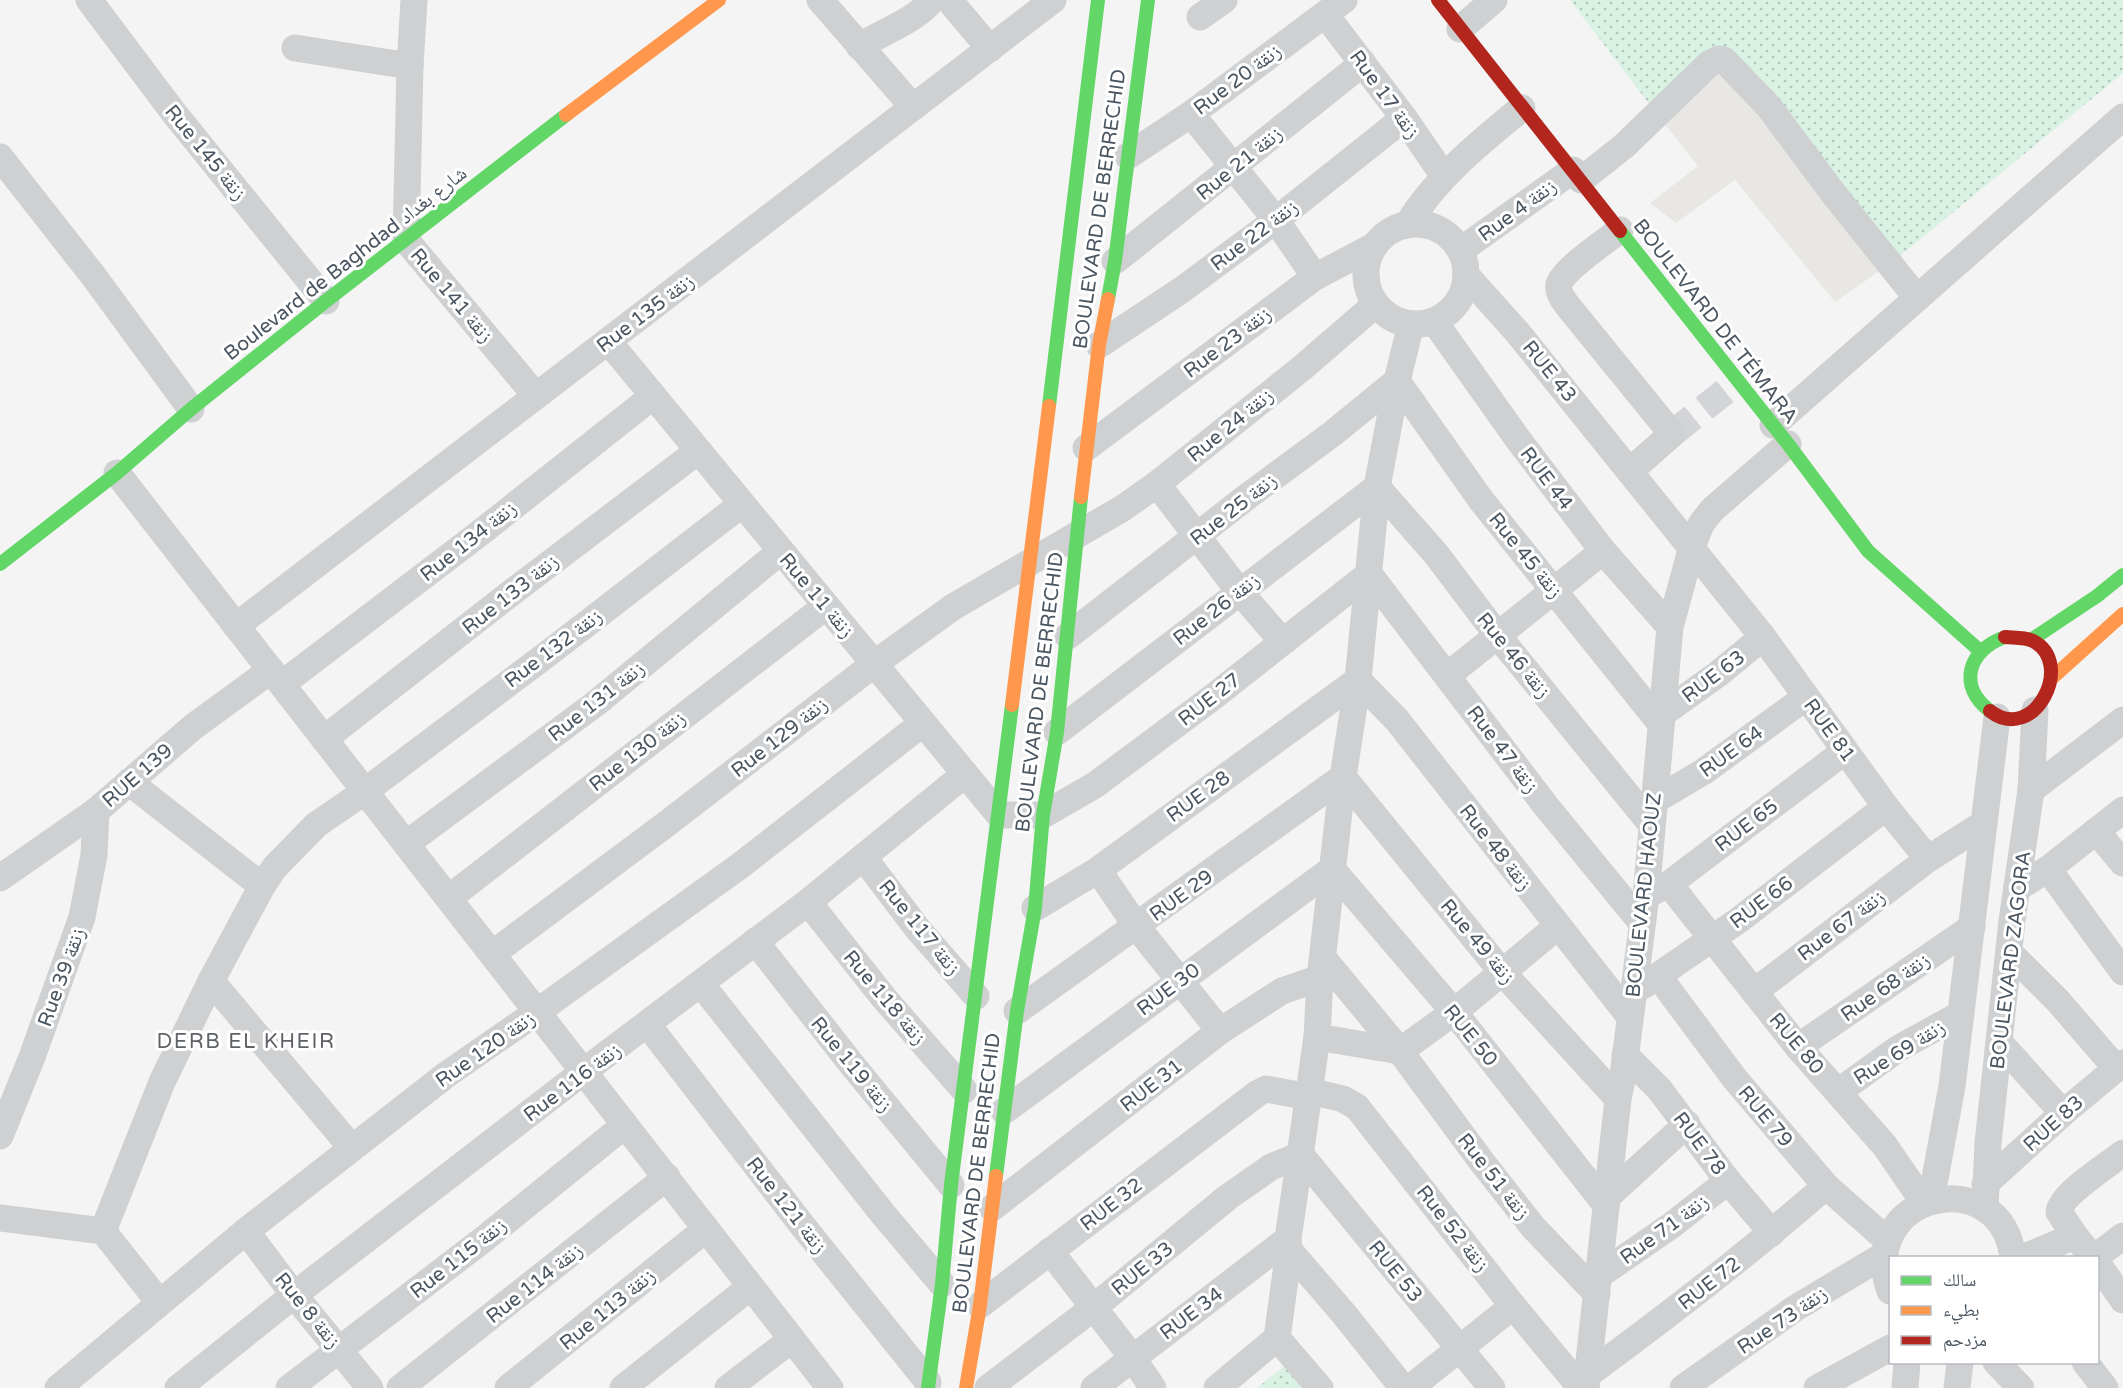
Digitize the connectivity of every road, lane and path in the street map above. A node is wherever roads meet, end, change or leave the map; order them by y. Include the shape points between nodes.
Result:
1 (89, 0) edge
2 (414, 0) edge
3 (819, 0) edge
4 (932, 0) edge
5 (949, 0) edge
6 (1053, 0) edge
7 (1098, 0) edge
8 (1148, 0) edge
9 (1224, 0) edge
10 (1437, 0) edge
11 (1494, 0) edge
12 (713, 2) edge
13 (1335, 7) edge
14 (1200, 17) dead end
15 (1460, 29) junction
16 (859, 46) junction
17 (295, 48) dead end
18 (990, 49) junction
19 (1363, 63) junction
20 (410, 66) junction
21 (913, 107) junction
22 (1521, 108) junction
23 (1191, 114) junction
24 (2123, 117) edge
25 (1404, 118) junction
26 (1128, 156) junction
27 (0, 157) edge
28 (1233, 167) junction
29 (1577, 175) junction
30 (1444, 176) junction
31 (1276, 220) junction
32 (1407, 225) junction
33 (1620, 230) junction
34 (406, 240) junction
35 (1374, 246) junction
36 (1115, 261) junction
37 (1463, 263) junction
38 (1315, 277) junction
39 (1917, 298) junction
40 (326, 301) junction
41 (1376, 304) junction
42 (1423, 322) junction
43 (608, 341) junction
44 (1099, 345) junction
45 (1397, 381) junction
46 (536, 396) junction
47 (652, 396) junction
48 (191, 409) junction
49 (1781, 434) junction
50 (1086, 447) junction
51 (698, 451) junction
52 (1630, 471) junction
53 (117, 473) junction
54 (1157, 484) junction
55 (1377, 487) junction
56 (742, 504) junction
57 (1077, 536) junction
58 (1198, 537) junction
59 (1691, 550) junction
60 (781, 551) junction
61 (1603, 551) junction
62 (1029, 563) junction
63 (0, 564) edge
64 (1369, 574) junction
65 (2123, 574) edge
66 (1239, 591) junction
67 (1554, 591) junction
68 (826, 606) junction
69 (2123, 614) edge
70 (236, 626) junction
71 (1670, 627) junction
72 (1068, 636) junction
73 (1498, 636) junction
74 (1763, 637) junction
75 (2031, 640) junction
76 (1282, 641) junction
77 (1980, 651) junction
78 (874, 664) junction
79 (1448, 675) junction
80 (277, 677) junction
81 (2052, 678) junction
82 (1358, 680) junction
83 (1806, 696) junction
84 (2035, 710) junction
85 (1997, 717) junction
86 (1661, 719) junction
87 (2123, 720) edge
88 (922, 723) junction
89 (1057, 732) junction
90 (324, 739) junction
91 (1845, 751) junction
92 (965, 774) junction
93 (1343, 777) junction
94 (129, 782) junction
95 (2031, 790) junction
96 (364, 792) junction
97 (1886, 807) junction
98 (2123, 810) edge
99 (96, 811) junction
100 (1652, 813) junction
101 (999, 815) junction
102 (1043, 815) junction
103 (1983, 824) junction
104 (2096, 831) junction
105 (406, 844) junction
106 (864, 858) junction
107 (1928, 859) junction
108 (2123, 863) edge
109 (2048, 868) junction
110 (1332, 869) junction
111 (1098, 870) junction
112 (0, 878) edge
113 (262, 886) junction
114 (2017, 888) junction
115 (449, 898) junction
116 (1652, 900) junction
117 (808, 902) junction
118 (1035, 908) junction
119 (1558, 926) junction
120 (1137, 927) junction
121 (1972, 927) junction
122 (1711, 939) junction
123 (755, 941) junction
124 (2010, 953) junction
125 (492, 954) junction
126 (1322, 968) junction
127 (1502, 972) junction
128 (2123, 972) edge
129 (1659, 977) junction
130 (211, 981) junction
131 (1179, 981) junction
132 (701, 984) junction
133 (1754, 992) junction
134 (976, 996) junction
135 (1632, 1004) junction
136 (1017, 1011) junction
137 (537, 1012) junction
138 (1454, 1012) junction
139 (1960, 1014) junction
140 (648, 1025) junction
141 (1220, 1031) junction
142 (1317, 1037) junction
143 (2000, 1043) junction
144 (1798, 1047) junction
145 (1400, 1051) junction
146 (1625, 1055) junction
147 (2119, 1066) edge
148 (583, 1072) junction
149 (964, 1090) junction
150 (1838, 1092) junction
151 (1310, 1094) junction
152 (1617, 1099) junction
153 (1243, 1103) joint
154 (1004, 1111) junction
155 (2063, 1113) junction
156 (1687, 1124) junction
157 (625, 1125) junction
158 (0, 1136) edge
159 (352, 1148) junction
160 (2123, 1153) edge
161 (1301, 1155) junction
162 (667, 1177) junction
163 (1728, 1181) junction
164 (951, 1185) junction
165 (1826, 1186) junction
166 (1985, 1196) junction
167 (1607, 1201) junction
168 (1928, 1202) junction
169 (992, 1208) junction
170 (0, 1218) edge
171 (706, 1229) junction
172 (104, 1231) junction
173 (246, 1231) junction
174 (1772, 1233) junction
175 (2075, 1236) junction
176 (2123, 1236) edge
177 (1289, 1244) junction
178 (1886, 1248) junction
179 (1050, 1251) junction
180 (2013, 1256) edge
181 (2025, 1256) edge
182 (2093, 1256) edge
183 (2095, 1256) edge
184 (2099, 1267) edge
185 (942, 1284) junction
186 (1598, 1285) junction
187 (750, 1287) junction
188 (1889, 1287) edge
189 (294, 1295) junction
190 (2123, 1300) edge
191 (159, 1302) junction
192 (980, 1305) junction
193 (1513, 1306) junction
194 (1093, 1308) junction
195 (1277, 1338) junction
196 (791, 1340) junction
197 (340, 1349) junction
198 (1459, 1349) junction
199 (1889, 1349) edge
200 (1132, 1357) junction
201 (1906, 1364) edge
202 (1960, 1364) edge
203 (1998, 1364) edge
204 (2087, 1364) edge
205 (1585, 1384) edge
206 (928, 1385) edge
207 (58, 1388) edge
208 (178, 1388) edge
209 (288, 1388) edge
210 (370, 1388) edge
211 (400, 1388) edge
212 (508, 1388) edge
213 (623, 1388) edge
214 (728, 1388) edge
215 (830, 1388) edge
216 (966, 1388) edge
217 (988, 1388) edge
218 (1094, 1388) edge
219 (1154, 1388) edge
220 (1217, 1388) edge
221 (1320, 1388) edge
222 (1403, 1388) edge
223 (1410, 1388) edge
224 (1492, 1388) edge
225 (1683, 1388) edge
226 (1817, 1388) edge
227 (1905, 1388) edge
228 (1956, 1388) edge
229 (2021, 1388) edge
230 (2105, 1388) edge

1 - 40 street, Rue 145 زنقة via 174,113
2 - 20 street, Rue 141 زنقة
3 - 16 street
4 - 16 street via 917,14
5 - 18 street
6 - 18 street, Rue 135 زنقة
7 - 62 street, BOULEVARD DE BERRECHID
8 - 26 street, BOULEVARD DE BERRECHID
9 - 14 street
10 - 15 street, BOULEVARD DE TÉMARA
11 - 15 street
12 - 34 street, Boulevard de Baghdad شارع بغداد
13 - 19 street, Rue 17 زنقة
13 - 23 street, Rue 20 زنقة
15 - 22 street, BOULEVARD DE TÉMARA
16 - 21 street
17 - 20 street
18 - 21 street, Rue 135 زنقة
19 - 25 street, Rue 17 زنقة
19 - 28 street, Rue 21 زنقة
20 - 34 street, Rue 141 زنقة
21 - 43 street, Rue 135 زنقة
22 - 29 street, BOULEVARD DE TÉMARA
22 - 30 street
23 - 26 street, Rue 20 زنقة
23 - 28 street
24 - 39 street, BOULEVARD HAOUZ
25 - 30 street, Rue 17 زنقة
25 - 31 street, Rue 22 زنقة
26 - 36 street, BOULEVARD DE BERRECHID
27 - 48 street
28 - 31 street
28 - 36 street, Rue 21 زنقة
29 - 33 street, BOULEVARD DE TÉMARA
29 - 37 street, Rue 4 زنقة
29 - 39 street, Rue 4 زنقة via 1624,146 1702,70 1722,59 1769,107
30 - 32 street
31 - 38 street
31 - 44 street, Rue 22 زنقة
32 - 35 street via 1392,230
32 - 37 street via 1425,225 1442,231 1456,243
33 - 49 street, BOULEVARD DE TÉMARA
33 - 52 street via 1569,270 1559,289 1567,305 1672,434
34 - 40 street, Boulevard de Baghdad شارع بغداد
34 - 46 street, Rue 141 زنقة
35 - 38 street, Rue 23 زنقة
35 - 41 street via 1368,258 1366,279
36 - 44 street, BOULEVARD DE BERRECHID
37 - 42 street via 1464,288 1459,300 1451,310
37 - 52 street, RUE 43
38 - 50 street, Rue 23 زنقة
39 - 49 street, BOULEVARD HAOUZ
40 - 48 street, Boulevard de Baghdad شارع بغداد
41 - 42 street via 1391,318
41 - 54 street, Rue 24 زنقة
42 - 45 street
42 - 61 street, RUE 44
43 - 46 street, Rue 135 زنقة
43 - 47 street, Rue 11 زنقة
44 - 50 street, BOULEVARD DE BERRECHID
45 - 55 street
45 - 58 street, Rue 25 زنقة
45 - 67 street, Rue 45 زنقة via 1481,500
46 - 70 street, Rue 135 زنقة
47 - 51 street, Rue 11 زنقة
47 - 80 street, Rue 134 زنقة via 480,533
48 - 53 street, Boulevard de Baghdad شارع بغداد
49 - 59 street, BOULEVARD HAOUZ via 1701,524
49 - 77 street, BOULEVARD DE TÉMARA via 1868,550
50 - 57 street, BOULEVARD DE BERRECHID
51 - 56 street, Rue 11 زنقة
51 - 90 street, Rue 133 زنقة
52 - 59 street, RUE 43
53 - 63 street, Boulevard de Baghdad شارع بغداد
53 - 70 street
54 - 57 street, Rue 24 زنقة
54 - 58 street
55 - 64 street
55 - 66 street, Rue 26 زنقة
55 - 73 street, Rue 46 زنقة via 1436,554
56 - 60 street, Rue 11 زنقة
56 - 96 street, Rue 132 زنقة
57 - 62 street, Rue 129 زنقة
57 - 72 street, BOULEVARD DE BERRECHID
58 - 66 street
58 - 72 street, Rue 25 زنقة
59 - 71 street, BOULEVARD HAOUZ
59 - 74 street, RUE 81
60 - 68 street, Rue 11 زنقة
60 - 105 street, Rue 131 زنقة via 595,704
61 - 67 street
61 - 71 street, RUE 44
62 - 78 street, Rue 129 زنقة via 953,607
62 - 101 street, BOULEVARD DE BERRECHID
64 - 76 street, RUE 27
64 - 79 street, Rue 47 زنقة
64 - 82 street
65 - 75 street
66 - 76 street
66 - 89 street, Rue 26 زنقة
67 - 73 street
67 - 86 street, Rue 45 زنقة
68 - 78 street, Rue 11 زنقة
68 - 115 street, Rue 130 زنقة
69 - 81 street
70 - 80 street
71 - 86 street, BOULEVARD HAOUZ
72 - 89 street, BOULEVARD DE BERRECHID
73 - 79 street
73 - 100 street, Rue 46 زنقة
74 - 83 street, RUE 81
74 - 86 street, RUE 63
75 - 77 street via 2005,637
75 - 81 street via 2048,657
76 - 102 street, RUE 27 via 1095,785
77 - 85 street via 1972,666 1970,683 1979,702
78 - 88 street, Rue 11 زنقة
78 - 125 street, Rue 129 زنقة
79 - 116 street, Rue 47 زنقة via 1545,806
80 - 90 street
80 - 94 street, RUE 139 via 193,727
81 - 84 street via 2046,698
82 - 93 street
82 - 111 street, RUE 28
82 - 119 street, Rue 48 زنقة via 1397,720
83 - 91 street, RUE 81
83 - 100 street, RUE 64
84 - 85 street via 2021,718
84 - 95 street, BOULEVARD ZAGORA
85 - 103 street, BOULEVARD ZAGORA
86 - 100 street, BOULEVARD HAOUZ
87 - 95 street
88 - 92 street, Rue 11 زنقة
88 - 137 street, Rue 120 زنقة via 741,866
89 - 102 street, BOULEVARD DE BERRECHID
90 - 96 street
91 - 97 street, RUE 81
91 - 116 street, RUE 65
92 - 101 street, Rue 11 زنقة
92 - 106 street, Rue 116 زنقة
93 - 110 street
93 - 120 street, RUE 29
93 - 127 street, Rue 49 زنقة
94 - 99 street, RUE 139
94 - 113 street
95 - 114 street, BOULEVARD ZAGORA
96 - 105 street
96 - 113 street, Rue 132 زنقة via 316,825
97 - 107 street, RUE 81
97 - 122 street, RUE 66
98 - 104 street
99 - 112 street, RUE 139
99 - 158 street, Rue 39 زنقة via 94,855 82,917
100 - 116 street, BOULEVARD HAOUZ
101 - 102 street
101 - 134 street, BOULEVARD DE BERRECHID
102 - 118 street, BOULEVARD DE BERRECHID
103 - 107 street
103 - 121 street, BOULEVARD ZAGORA
104 - 108 street
104 - 109 street
105 - 115 street
106 - 117 street, Rue 116 زنقة
106 - 134 street, Rue 117 زنقة
107 - 133 street, Rue 67 زنقة
109 - 114 street
109 - 128 street
110 - 126 street
110 - 131 street, RUE 30
110 - 138 street, RUE 50
111 - 118 street, RUE 28
111 - 120 street
113 - 130 street, Rue 132 زنقة
114 - 124 street, BOULEVARD ZAGORA
115 - 125 street
116 - 122 street, RUE 80
116 - 135 street, BOULEVARD HAOUZ
117 - 123 street, Rue 116 زنقة
117 - 149 street, Rue 118 زنقة
118 - 136 street, BOULEVARD DE BERRECHID
119 - 127 street
119 - 135 street, Rue 48 زنقة
120 - 131 street
120 - 136 street, RUE 29
121 - 139 street, BOULEVARD ZAGORA
121 - 144 street, Rue 68 زنقة
122 - 129 street, RUE 66
122 - 133 street, RUE 80
123 - 132 street, Rue 116 زنقة
123 - 164 street, Rue 119 زنقة
124 - 143 street, BOULEVARD ZAGORA
124 - 147 street
125 - 137 street
126 - 141 street, RUE 31
126 - 142 street
126 - 145 street, Rue 51 زنقة
127 - 138 street
127 - 152 street, Rue 49 زنقة
129 - 135 street, RUE 66
129 - 165 street, RUE 79 via 1735,1079
130 - 159 street
130 - 172 street, Rue 132 زنقة via 162,1082
131 - 141 street
131 - 154 street, RUE 30
132 - 140 street, Rue 116 زنقة
132 - 185 street
133 - 144 street, RUE 80
134 - 149 street, BOULEVARD DE BERRECHID
135 - 146 street, BOULEVARD HAOUZ
136 - 154 street, BOULEVARD DE BERRECHID
137 - 148 street
137 - 159 street, Rue 120 زنقة via 446,1075
138 - 145 street
138 - 167 street, RUE 50
139 - 150 street, Rue 69 زنقة via 1899,1048
139 - 168 street, BOULEVARD ZAGORA via 1952,1086
140 - 148 street, Rue 116 زنقة
140 - 206 street, Rue 121 زنقة
141 - 169 street, RUE 31
142 - 145 street
142 - 151 street
143 - 155 street
143 - 166 street, BOULEVARD ZAGORA
144 - 150 street, RUE 80
145 - 186 street, Rue 51 زنقة via 1533,1227
146 - 152 street, BOULEVARD HAOUZ
146 - 156 street, RUE 78
147 - 155 street, RUE 83
148 - 157 street
148 - 189 street, Rue 116 زنقة
149 - 164 street, BOULEVARD DE BERRECHID
150 - 168 street, RUE 80
151 - 153 street, Rue 52 زنقة via 1266,1089
151 - 161 street
151 - 193 street, Rue 52 زنقة via 1343,1099 1358,1107
152 - 167 street, BOULEVARD HAOUZ
153 - 179 street, RUE 32
154 - 169 street, BOULEVARD DE BERRECHID
155 - 166 street, RUE 83
156 - 163 street, RUE 78
156 - 167 street
157 - 162 street
157 - 197 street, Rue 115 زنقة
159 - 173 street, Rue 120 زنقة
160 - 175 street via 2059,1208
161 - 177 street
161 - 194 street, RUE 33 via 1253,1179
161 - 198 street, RUE 53
162 - 171 street
162 - 211 street, Rue 114 زنقة
163 - 174 street, RUE 78
163 - 186 street, Rue 71 زنقة
164 - 185 street, BOULEVARD DE BERRECHID
165 - 174 street, RUE 72
165 - 178 street, RUE 79
166 - 168 street
166 - 180 street via 2006,1232
167 - 186 street, BOULEVARD HAOUZ
168 - 178 street via 1896,1225
169 - 192 street, BOULEVARD DE BERRECHID
170 - 172 street
171 - 187 street
171 - 212 street, Rue 113 زنقة
172 - 191 street
173 - 189 street, Rue 8 زنقة
173 - 191 street, Rue 120 زنقة
174 - 205 street, RUE 72
175 - 181 street
175 - 182 street
176 - 183 street
177 - 195 street
177 - 200 street, RUE 34
177 - 222 street
178 - 188 street
178 - 225 street, Rue 73 زنقة
179 - 192 street, RUE 32
179 - 194 street
184 - 190 street
185 - 206 street, BOULEVARD DE BERRECHID
186 - 205 street, BOULEVARD HAOUZ
187 - 196 street
187 - 213 street
189 - 197 street, Rue 8 زنقة
189 - 208 street, Rue 116 زنقة
191 - 207 street, Rue 120 زنقة
192 - 216 street, BOULEVARD DE BERRECHID
193 - 198 street
193 - 205 street, Rue 52 زنقة
194 - 200 street
194 - 217 street, RUE 33
195 - 220 street
195 - 221 street
196 - 214 street
196 - 215 street
197 - 209 street, Rue 115 زنقة
197 - 210 street, Rue 8 زنقة
198 - 223 street
198 - 224 street, RUE 53
199 - 226 street
200 - 218 street, RUE 34
200 - 219 street
201 - 227 street
202 - 228 street
203 - 229 street
204 - 230 street

